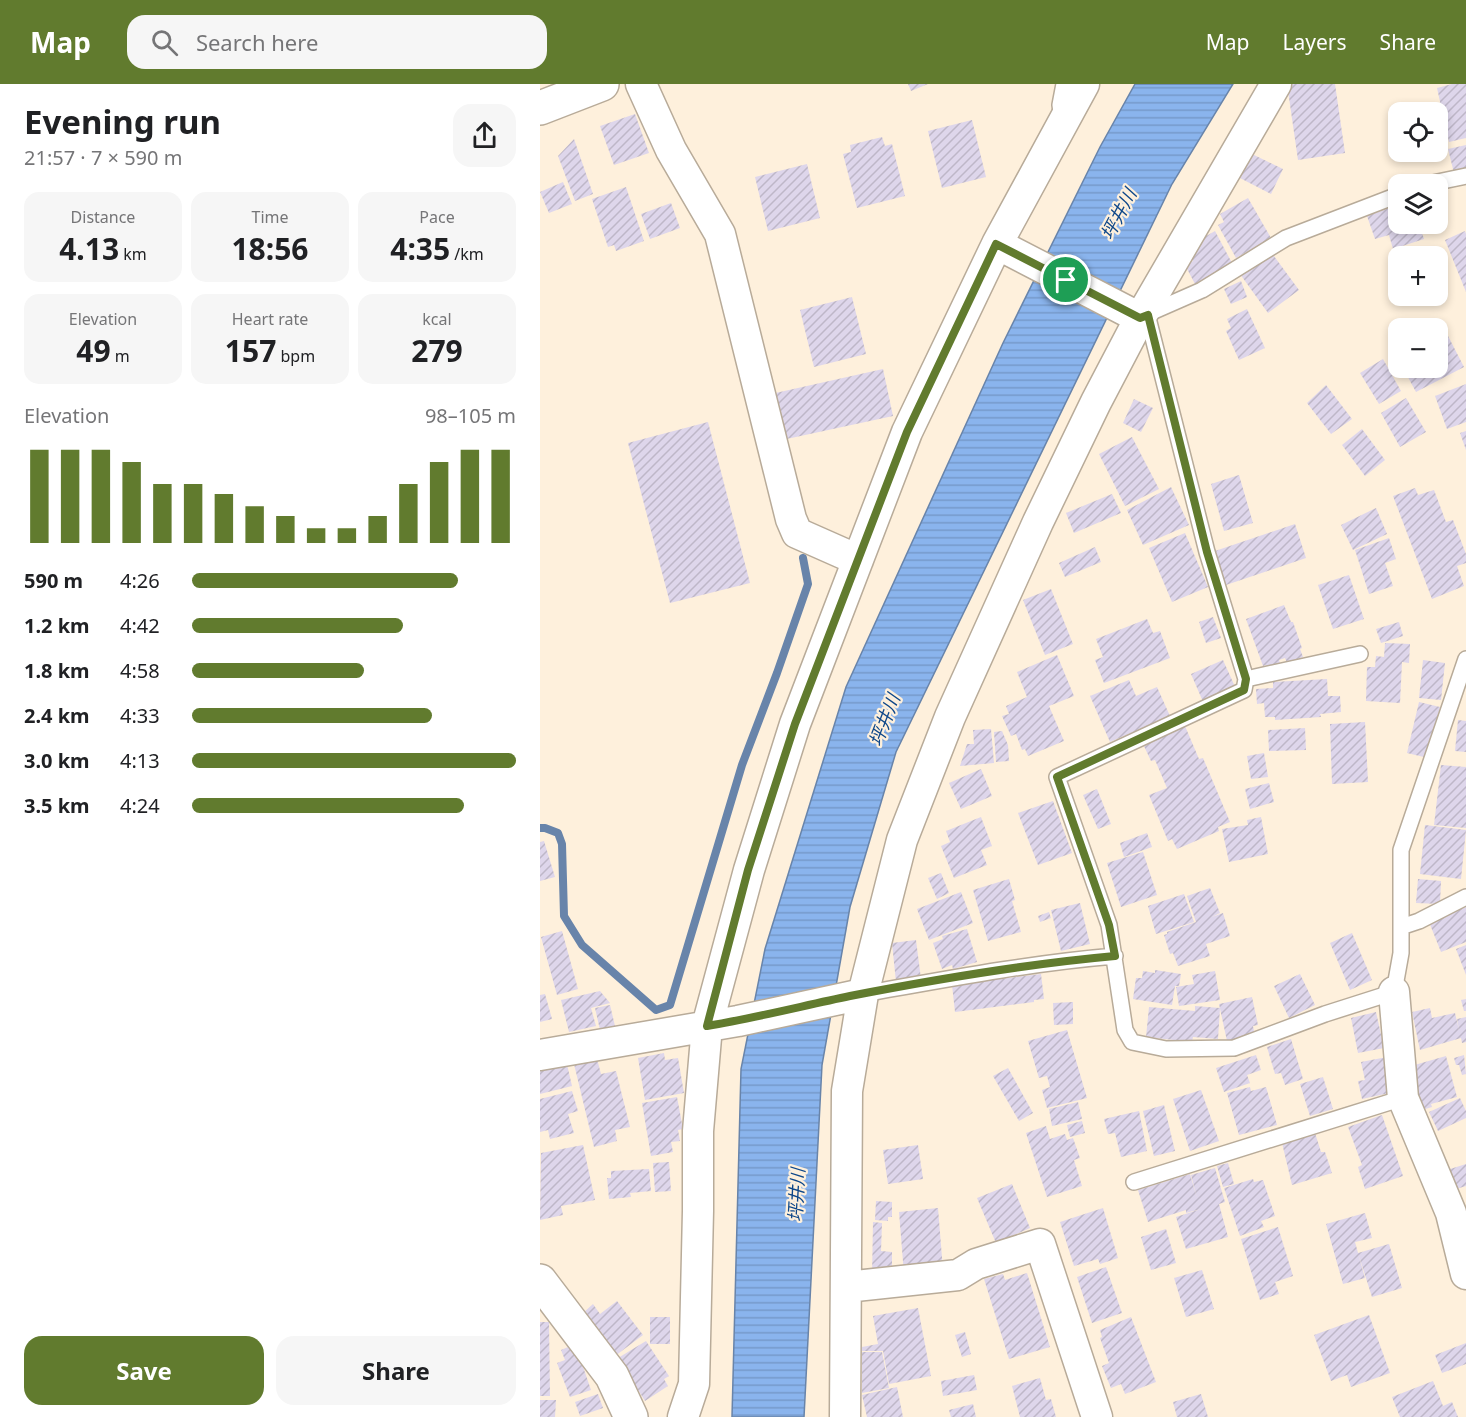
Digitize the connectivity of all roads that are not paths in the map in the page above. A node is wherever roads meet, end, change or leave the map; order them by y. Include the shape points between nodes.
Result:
1 (602, 84) edge
2 (641, 84) edge
3 (1064, 84) edge
4 (1084, 84) edge
5 (1276, 84) edge
6 (540, 108) edge
7 (1063, 124) junction
8 (1466, 176) edge
9 (1448, 180) edge
10 (1388, 199) edge
11 (1001, 247) junction
12 (1138, 314) junction
13 (858, 560) junction
14 (1360, 654) dead end
15 (1466, 659) edge
16 (1246, 679) junction
17 (1466, 897) edge
18 (1401, 927) junction
19 (1115, 956) junction
20 (1394, 992) junction
21 (856, 995) junction
22 (707, 1026) junction
23 (540, 1055) edge
24 (1403, 1098) junction
25 (1134, 1182) dead end
26 (1466, 1274) edge
27 (540, 1281) edge
28 (846, 1287) junction
29 (631, 1417) edge
30 (683, 1417) edge
31 (845, 1417) edge
32 (1097, 1417) edge

1 - 6 street
2 - 13 street via 671,150 720,234 797,533
3 - 7 lane via 1060,105
4 - 7 street
5 - 12 street
7 - 11 street
8 - 9 lane
10 - 12 lane via 1286,238 1202,290
11 - 12 street
11 - 13 street via 907,432
12 - 16 lane
12 - 21 street via 950,717 902,840
13 - 22 street via 795,724 748,870
14 - 16 lane
15 - 18 lane via 1401,850
16 - 19 lane via 1244,690 1057,777 1109,925
17 - 18 lane
18 - 20 lane
19 - 20 lane via 1125,1030 1132,1042 1166,1049 1234,1048
19 - 21 lane via 998,970
20 - 24 street
21 - 22 street
21 - 28 street via 847,1091
22 - 23 street
22 - 30 street via 698,1131 694,1384
24 - 25 lane
24 - 26 street via 1451,1213
27 - 29 street via 612,1376
28 - 31 street
28 - 32 street via 958,1275 976,1264 1040,1244

